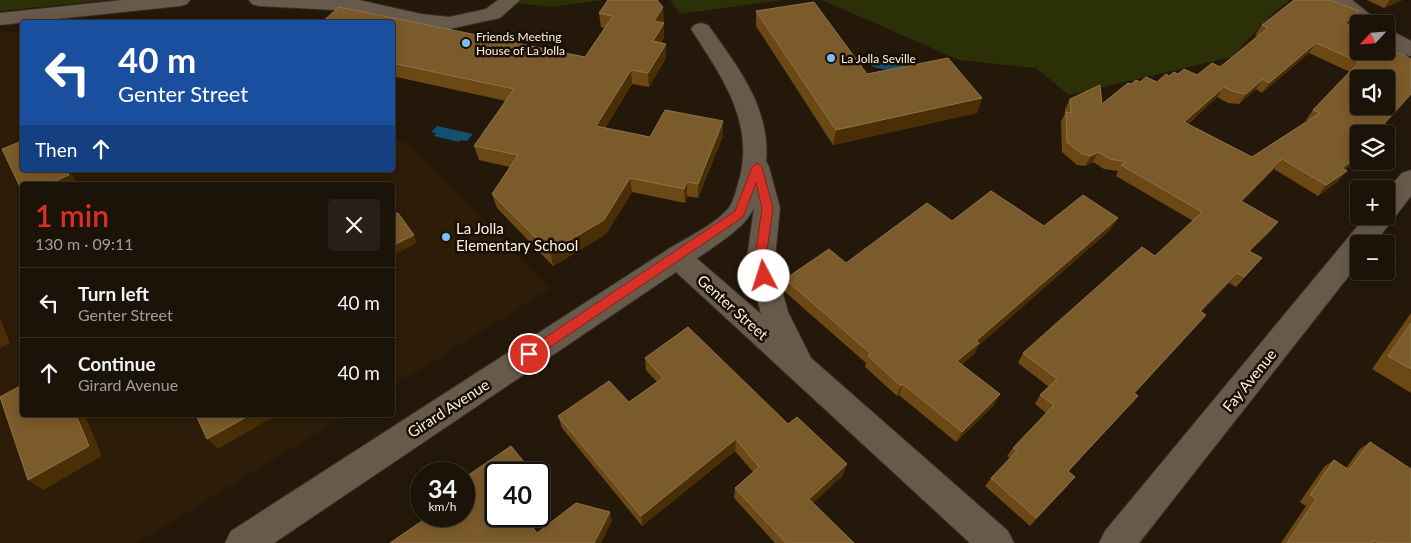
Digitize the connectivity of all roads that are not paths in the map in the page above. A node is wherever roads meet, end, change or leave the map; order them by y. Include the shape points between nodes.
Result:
1 (180, 0) edge
2 (259, 0) edge
3 (510, 0) edge
4 (1340, 0) edge
5 (1360, 15) edge
6 (0, 19) edge
7 (701, 29) dead end
8 (1395, 40) edge
9 (1411, 50) edge
10 (757, 167) junction
11 (1374, 225) edge
12 (677, 257) junction
13 (800, 368) junction
14 (243, 543) edge
15 (996, 543) edge
16 (1117, 543) edge

1 - 6 street
2 - 3 street via 355,5 449,23 493,14
4 - 5 street
7 - 10 street via 742,93 753,117 758,146
8 - 9 street
10 - 12 street via 739,214
10 - 13 street via 767,208 761,258 764,276 774,312
11 - 16 street, Fay Avenue
12 - 13 street, Genter Street
12 - 14 street, Girard Avenue
13 - 15 street, Genter Street

